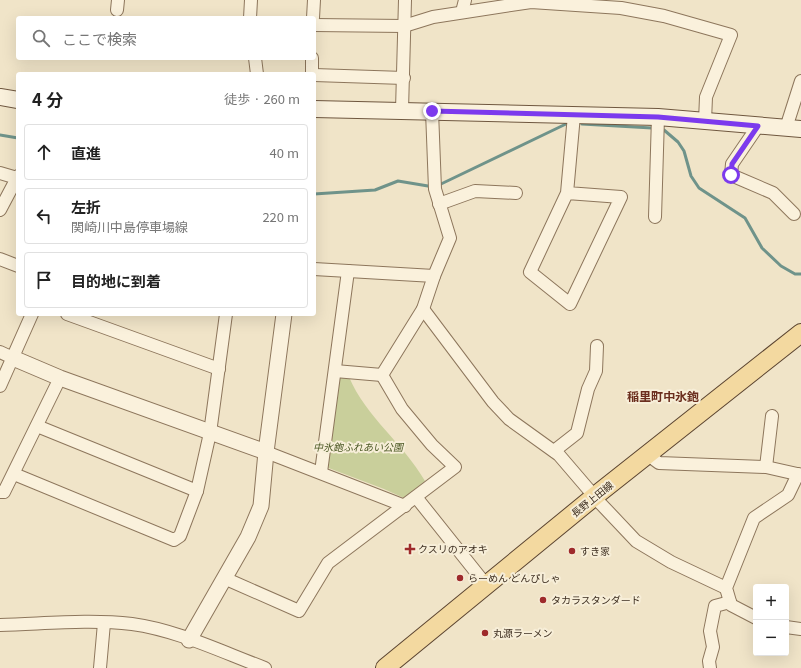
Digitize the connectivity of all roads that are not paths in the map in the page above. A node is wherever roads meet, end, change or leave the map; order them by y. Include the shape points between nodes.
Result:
1 (251, 0) edge
2 (314, 0) edge
3 (405, 0) edge
4 (465, 0) edge
5 (462, 12) junction
6 (250, 16) edge
7 (313, 16) edge
8 (316, 25) edge
9 (404, 26) junction
10 (255, 60) edge
11 (312, 60) edge
12 (257, 72) edge
13 (313, 72) edge
14 (316, 75) edge
15 (404, 78) junction
16 (801, 81) edge
17 (0, 97) edge
18 (16, 100) edge
19 (316, 109) edge
20 (402, 110) junction
21 (432, 111) junction
22 (574, 115) junction
23 (658, 117) junction
24 (705, 121) junction
25 (758, 126) junction
26 (794, 129) edge
27 (0, 174) edge
28 (16, 177) edge
29 (16, 179) edge
30 (516, 193) dead end
31 (567, 193) junction
32 (439, 204) junction
33 (0, 210) edge
34 (794, 214) dead end
35 (655, 217) dead end
36 (0, 259) edge
37 (16, 265) edge
38 (316, 269) edge
39 (348, 271) junction
40 (434, 276) junction
41 (424, 309) junction
42 (31, 316) edge
43 (225, 316) edge
44 (284, 316) edge
45 (85, 317) edge
46 (801, 333) edge
47 (597, 346) dead end
48 (7, 355) edge
49 (219, 369) junction
50 (335, 371) junction
51 (382, 375) junction
52 (60, 378) junction
53 (0, 386) edge
54 (772, 416) dead end
55 (37, 426) junction
56 (210, 433) junction
57 (554, 451) junction
58 (266, 452) junction
59 (648, 455) junction
60 (766, 467) junction
61 (321, 472) junction
62 (14, 474) junction
63 (800, 474) edge
64 (197, 491) junction
65 (0, 492) edge
66 (595, 496) junction
67 (416, 497) junction
68 (405, 506) junction
69 (224, 578) junction
70 (487, 586) junction
71 (726, 588) junction
72 (730, 602) junction
73 (753, 616) edge
74 (104, 623) junction
75 (0, 625) edge
76 (789, 627) edge
77 (801, 629) edge
78 (189, 640) junction
79 (100, 668) edge
80 (265, 668) edge
81 (385, 668) edge
82 (710, 668) edge

1 - 6 street
2 - 7 street
3 - 9 street
4 - 5 street
5 - 9 street
5 - 24 street via 531,2 621,8 664,16 731,35 706,97
8 - 9 street
9 - 15 street
10 - 12 street
11 - 13 street
14 - 15 street
15 - 20 street
16 - 26 street
17 - 18 main road
19 - 20 main road
20 - 21 main road
21 - 22 main road
21 - 32 street via 435,189
22 - 23 main road
22 - 31 street
23 - 24 main road
23 - 35 street
24 - 25 main road
25 - 26 main road
25 - 34 street via 732,164 731,175 773,193
27 - 28 street
29 - 33 street
30 - 32 street via 475,191
31 - 31 street via 530,272 570,304 620,197
32 - 40 street via 450,238
36 - 37 street
38 - 39 street
39 - 40 street
39 - 50 street
40 - 41 street
41 - 51 street
41 - 57 street via 504,413
42 - 48 street
43 - 49 street
44 - 58 street
45 - 49 street
46 - 59 main road, 長野上田線
47 - 57 street via 596,371 588,390 577,433
48 - 52 street
48 - 53 street
49 - 56 street
50 - 51 street
50 - 61 street
51 - 67 street via 402,409 455,467
52 - 55 street
52 - 56 street
54 - 60 street
55 - 62 street
55 - 64 street
56 - 58 street
56 - 64 street
57 - 66 street
58 - 61 street
58 - 69 street via 261,506 248,537
59 - 60 street via 659,463
59 - 66 main road, 長野上田線
60 - 63 street
61 - 68 street
62 - 64 street via 174,540 180,536
62 - 65 street via 4,492
63 - 71 street via 788,496 754,518
66 - 70 main road, 長野上田線
66 - 71 street via 636,541 671,562
67 - 68 street
67 - 70 street
68 - 69 street via 328,563 299,611
69 - 78 street
70 - 81 main road, 長野上田線
71 - 72 street
72 - 73 street via 731,605
72 - 82 street via 715,606 710,631 713,647
74 - 75 street
74 - 78 street via 132,624
74 - 79 street
76 - 77 street
78 - 80 street

